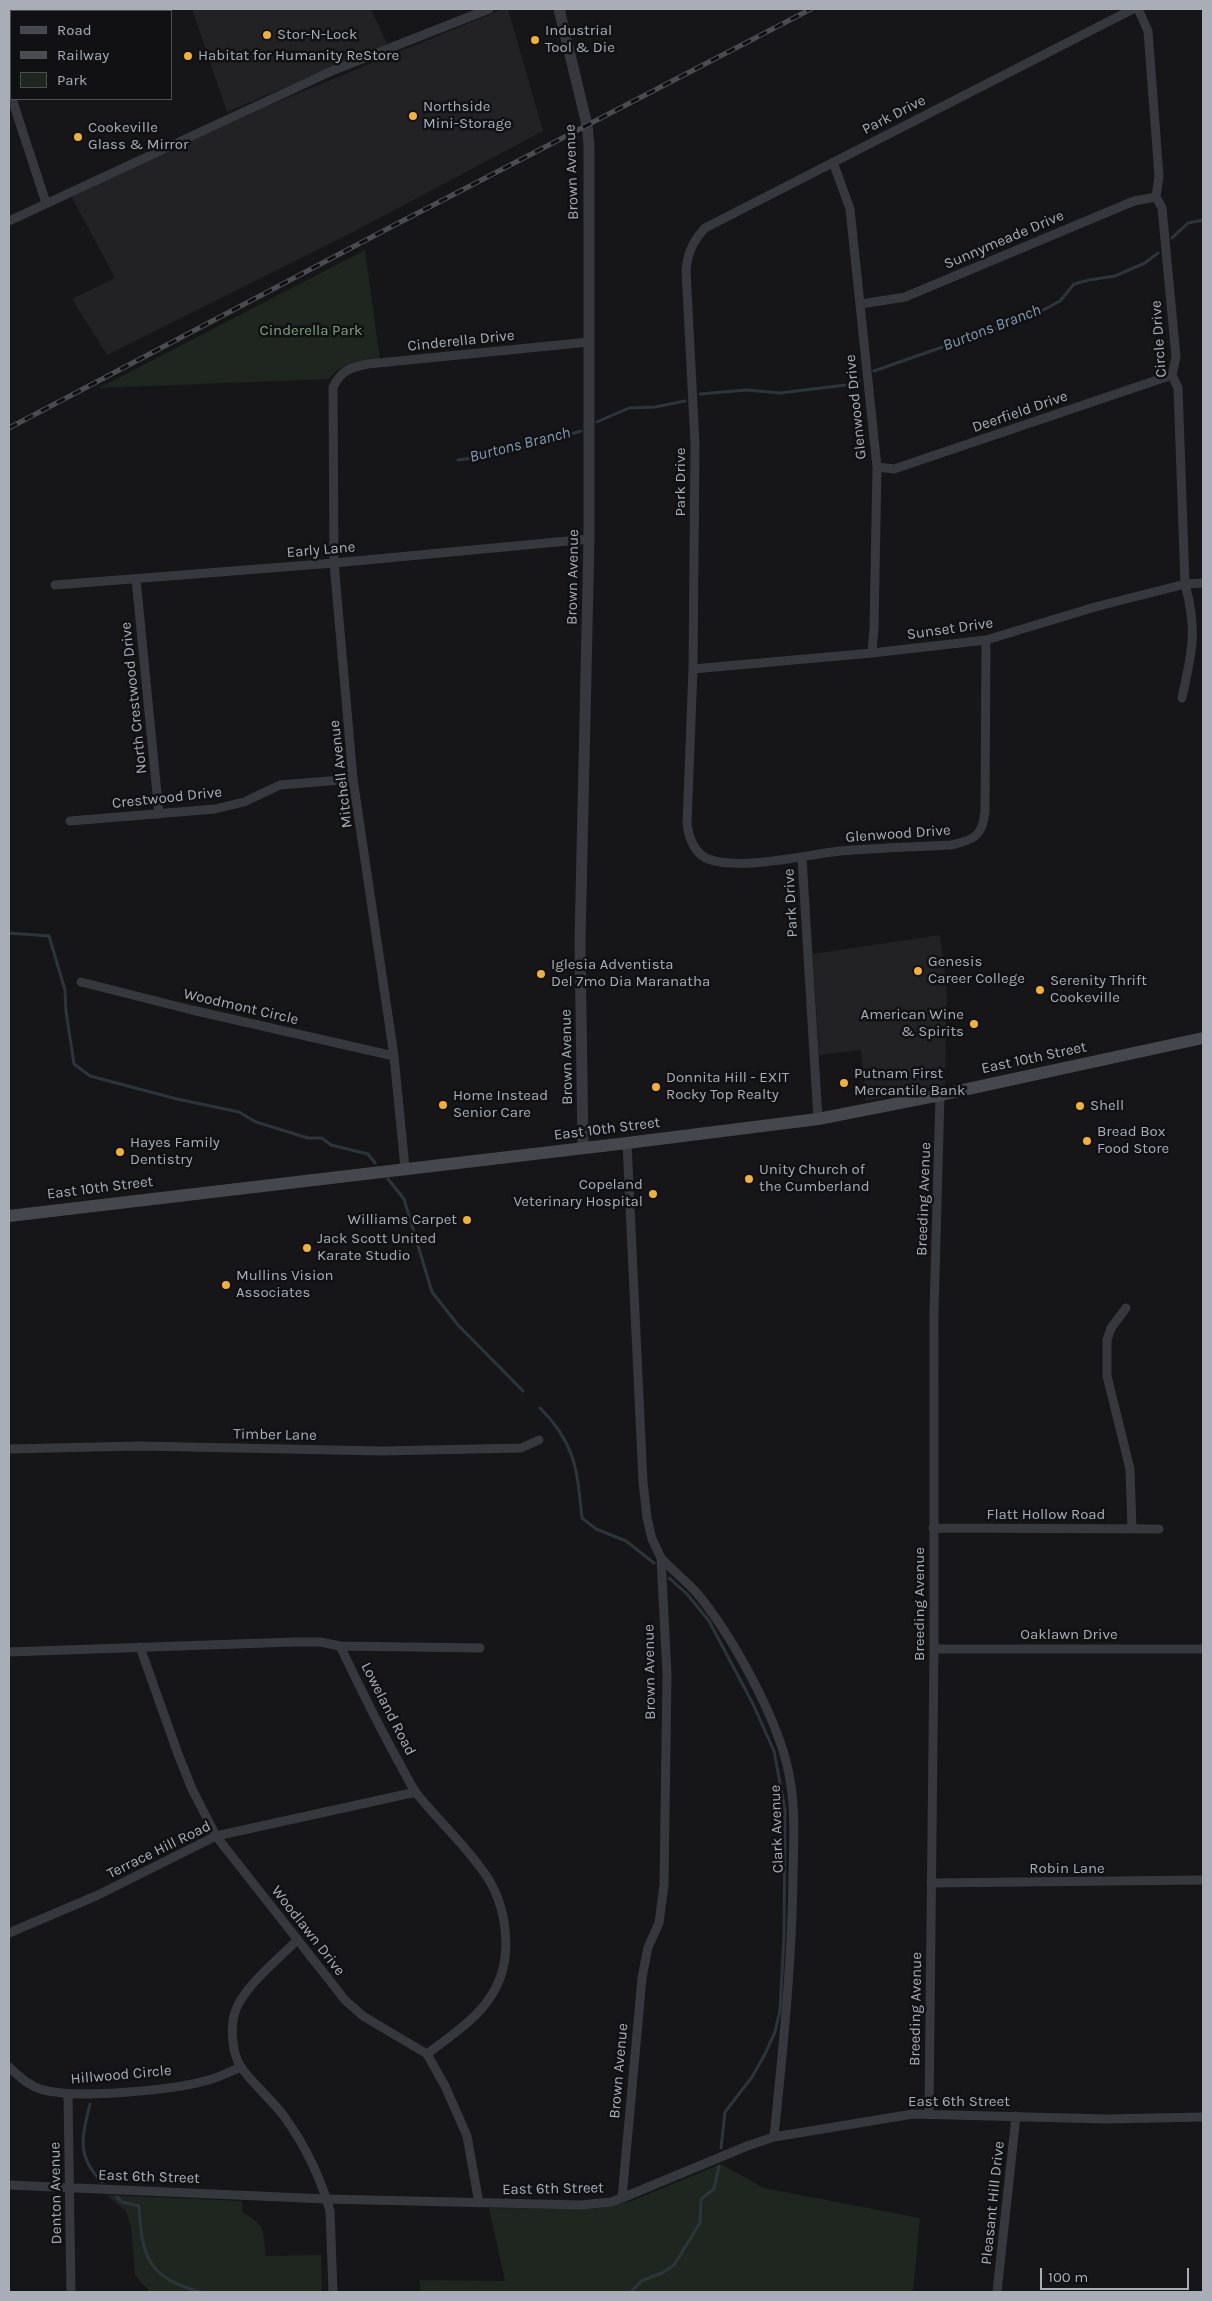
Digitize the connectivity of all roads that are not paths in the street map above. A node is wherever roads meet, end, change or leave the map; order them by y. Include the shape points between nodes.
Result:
1 (489, 9) edge
2 (559, 9) edge
3 (1134, 9) edge
4 (1138, 9) edge
5 (13, 100) edge
6 (833, 162) junction
7 (1156, 197) junction
8 (46, 204) junction
9 (9, 221) edge
10 (861, 304) junction
11 (589, 342) junction
12 (1172, 375) junction
13 (339, 376) joint
14 (877, 467) junction
15 (589, 539) junction
16 (334, 563) junction
17 (136, 579) junction
18 (1185, 584) junction
19 (1203, 584) edge
20 (55, 585) dead end
21 (986, 640) junction
22 (872, 653) junction
23 (693, 669) junction
24 (1182, 698) dead end
25 (353, 779) junction
26 (159, 814) junction
27 (70, 821) dead end
28 (802, 858) junction
29 (81, 982) dead end
30 (1203, 1038) edge
31 (394, 1056) junction
32 (940, 1095) junction
33 (818, 1118) junction
34 (627, 1143) junction
35 (583, 1148) junction
36 (405, 1168) junction
37 (9, 1216) edge
38 (1126, 1308) dead end
39 (539, 1440) dead end
40 (9, 1449) edge
41 (933, 1528) junction
42 (1132, 1529) junction
43 (1159, 1529) dead end
44 (660, 1558) junction
45 (340, 1646) junction
46 (140, 1647) junction
47 (480, 1648) dead end
48 (934, 1649) junction
49 (1203, 1649) edge
50 (9, 1652) edge
51 (416, 1792) junction
52 (216, 1836) junction
53 (1203, 1880) edge
54 (931, 1883) junction
55 (9, 1933) edge
56 (297, 1940) junction
57 (426, 2054) junction
58 (9, 2067) edge
59 (241, 2067) junction
60 (68, 2094) junction
61 (929, 2113) junction
62 (1016, 2116) junction
63 (1203, 2117) edge
64 (774, 2137) junction
65 (9, 2185) edge
66 (70, 2188) junction
67 (622, 2198) junction
68 (326, 2199) junction
69 (479, 2203) junction
70 (71, 2292) edge
71 (333, 2292) edge
72 (997, 2292) edge

1 - 8 street via 334,70
2 - 11 street, Brown Avenue via 589,145
3 - 6 street, Park Drive
4 - 7 street, Circle Drive via 1148,31 1160,176
5 - 8 street
6 - 10 street, Glenwood Drive via 850,208
6 - 23 street, Park Drive via 705,228 688,254 686,270 695,444
7 - 10 street, Sunnymeade Drive via 1134,201 905,297
7 - 12 street, Circle Drive via 1162,208 1176,358
8 - 9 street
10 - 14 street, Glenwood Drive
11 - 13 street, Cinderella Drive via 368,364
11 - 15 street, Brown Avenue
12 - 14 street, Deerfield Drive via 894,469
12 - 18 street, Circle Drive via 1178,388
13 - 16 street, Mitchell Avenue via 332,398
14 - 22 street, Glenwood Drive
15 - 16 street, Early Lane
15 - 35 street, Brown Avenue via 580,941
16 - 17 street, Early Lane
16 - 25 street, Mitchell Avenue
17 - 20 street, Early Lane
17 - 26 street, North Crestwood Drive
18 - 19 street, Sunset Drive
18 - 21 street, Sunset Drive
18 - 24 street, Circle Drive via 1193,612 1194,633
21 - 22 street, Sunset Drive
21 - 28 street, Glenwood Drive via 985,811 984,824 978,836 951,844
22 - 23 street, Sunset Drive
23 - 28 street, Park Drive via 688,837 706,858 726,864
25 - 26 street, Crestwood Drive via 280,785 244,802 215,809
25 - 31 street, Mitchell Avenue
26 - 27 street, Crestwood Drive
28 - 33 street, Park Drive
29 - 31 street, Woodmont Circle
30 - 32 main road, East 10th Street
31 - 36 street, Mitchell Avenue
32 - 33 main road, East 10th Street
32 - 41 street, Breeding Avenue via 934,1311
33 - 34 main road, East 10th Street
34 - 35 main road, East 10th Street
34 - 44 street, Brown Avenue via 643,1482 647,1518
35 - 36 main road, East 10th Street
36 - 37 main road, East 10th Street
38 - 42 street via 1111,1328 1107,1340 1107,1376 1130,1469
39 - 40 street, Timber Lane via 521,1448 392,1450 139,1446
41 - 42 street, Flatt Hollow Road
41 - 48 street, Breeding Avenue
42 - 43 street, Flatt Hollow Road
44 - 64 street, Clark Avenue via 695,1592 723,1630 748,1672 786,1761 793,1798 793,1902 790,1984
44 - 67 street, Brown Avenue via 667,1674 664,1885 659,1923 648,1947 642,1978
45 - 46 street via 293,1642
45 - 47 street
45 - 51 street, Loweland Road
46 - 50 street
46 - 52 street, Woodlawn Drive via 181,1763
48 - 49 street, Oaklawn Drive
48 - 54 street, Breeding Avenue
51 - 52 street, Terrace Hill Road
51 - 57 street, Loweland Road via 484,1872 499,1897 504,1924 505,1953 492,1996 471,2020
52 - 55 street, Terrace Hill Road via 98,1895
52 - 56 street, Woodlawn Drive
53 - 54 street, Robin Lane
54 - 61 street, Breeding Avenue
56 - 57 street, Woodlawn Drive via 345,2000 363,2016
56 - 59 street via 250,1988 235,2010 233,2039
57 - 69 street, Woodlawn Drive via 468,2136
58 - 60 street, Hillwood Circle via 37,2088
59 - 60 street, Hillwood Circle via 212,2079 150,2089
59 - 68 street via 286,2120 311,2163
60 - 66 street, Denton Avenue
61 - 62 street, East 6th Street
61 - 64 street, East 6th Street
62 - 63 street, East 6th Street
62 - 72 street, Pleasant Hill Drive
64 - 67 street, East 6th Street
65 - 66 street, East 6th Street
66 - 68 street, East 6th Street
66 - 70 street, Denton Avenue
67 - 69 street, East 6th Street via 581,2205
68 - 69 street, East 6th Street
68 - 71 street via 330,2212

